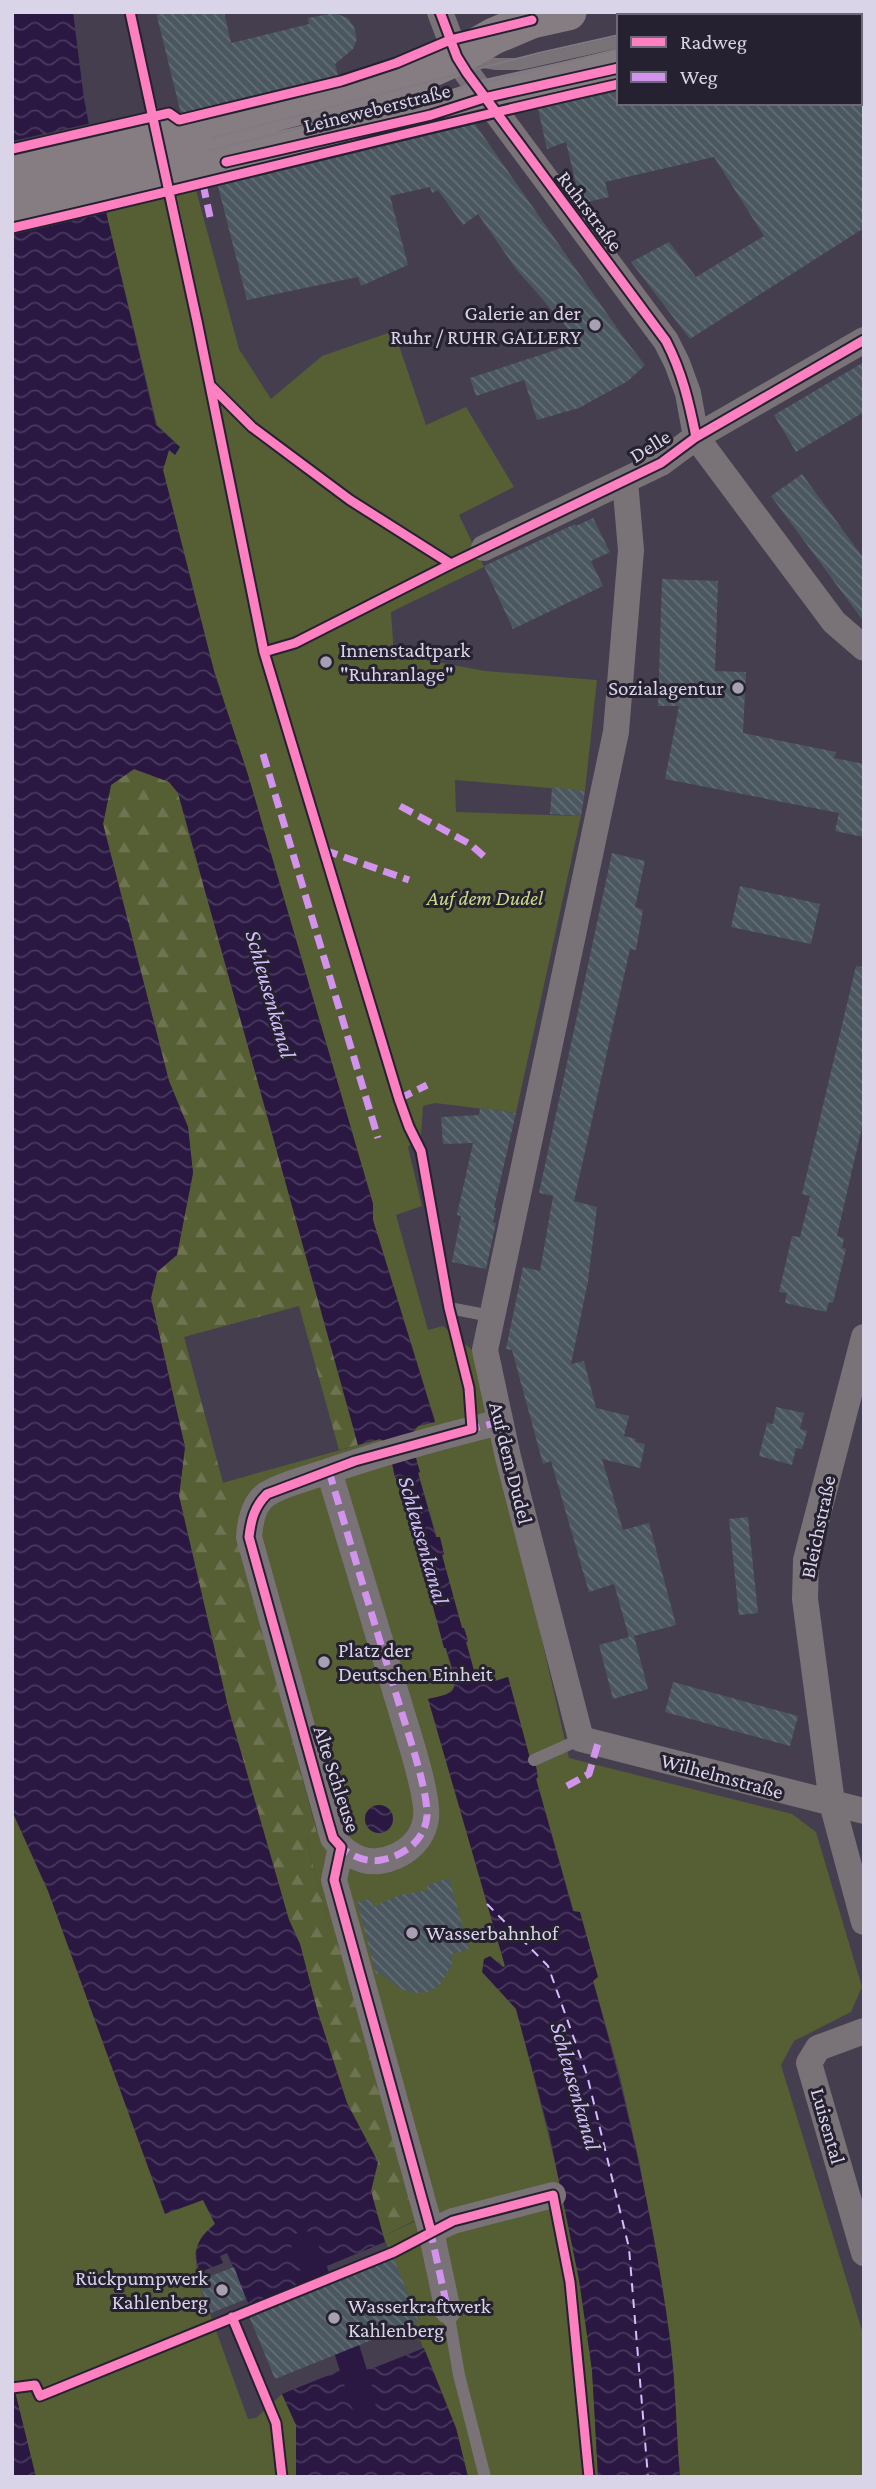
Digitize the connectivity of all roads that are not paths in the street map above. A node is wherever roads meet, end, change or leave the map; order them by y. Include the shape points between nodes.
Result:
1 (440, 12) edge
2 (568, 12) edge
3 (617, 42) edge
4 (457, 57) junction
5 (521, 64) junction
6 (617, 68) edge
7 (498, 85) junction
8 (152, 110) dead end
9 (208, 154) junction
10 (12, 175) edge
11 (12, 212) edge
12 (864, 340) edge
13 (696, 437) junction
14 (625, 481) junction
15 (484, 548) joint
16 (864, 648) edge
17 (421, 1151) dead end
18 (491, 1316) junction
19 (863, 1344) edge
20 (500, 1422) junction
21 (329, 1471) junction
22 (582, 1739) junction
23 (534, 1759) dead end
24 (832, 1803) junction
25 (864, 1811) edge
26 (341, 1847) junction
27 (864, 1922) edge
28 (864, 2031) edge
29 (553, 2195) dead end
30 (431, 2231) junction
31 (864, 2253) edge
32 (448, 2311) joint
33 (485, 2477) edge

1 - 4 street, Ruhrstraße
2 - 4 main road, Leineweberstraße via 532,20
3 - 5 lane
4 - 5 lane
4 - 7 street, Ruhrstraße
4 - 9 main road, Leineweberstraße
5 - 7 lane
6 - 7 main road, Leineweberstraße
7 - 9 main road, Leineweberstraße via 431,115
7 - 13 street, Ruhrstraße via 666,341 688,393
8 - 15 lane via 210,384 252,427 350,500 451,564
9 - 10 main road, bridge
9 - 11 main road, bridge
12 - 13 street, Delle
13 - 14 street, Delle via 661,463
13 - 16 street, Ruhrstraße via 834,622
14 - 15 street, Delle
14 - 18 street, Auf dem Dudel via 631,550 616,732
17 - 18 lane via 449,1308
18 - 20 street, Auf dem Dudel via 485,1350
19 - 24 street, Bleichstraße via 806,1560 805,1613
20 - 21 street, Alte Schleuse
20 - 22 street, Auf dem Dudel
21 - 26 street, Alte Schleuse via 263,1498 251,1518 248,1537 333,1838
21 - 26 street, Alte Schleuse via 407,1731 427,1816 423,1832 399,1856 377,1861 356,1857
22 - 23 lane
22 - 24 street, Wilhelmstraße
24 - 25 street, Wilhelmstraße
24 - 27 street
26 - 30 street, Alte Schleuse via 334,1880
28 - 31 street, Luisental via 818,2048 810,2063
29 - 30 street
30 - 32 street, Alte Schleuse
32 - 33 lane, Alte Schleuse

